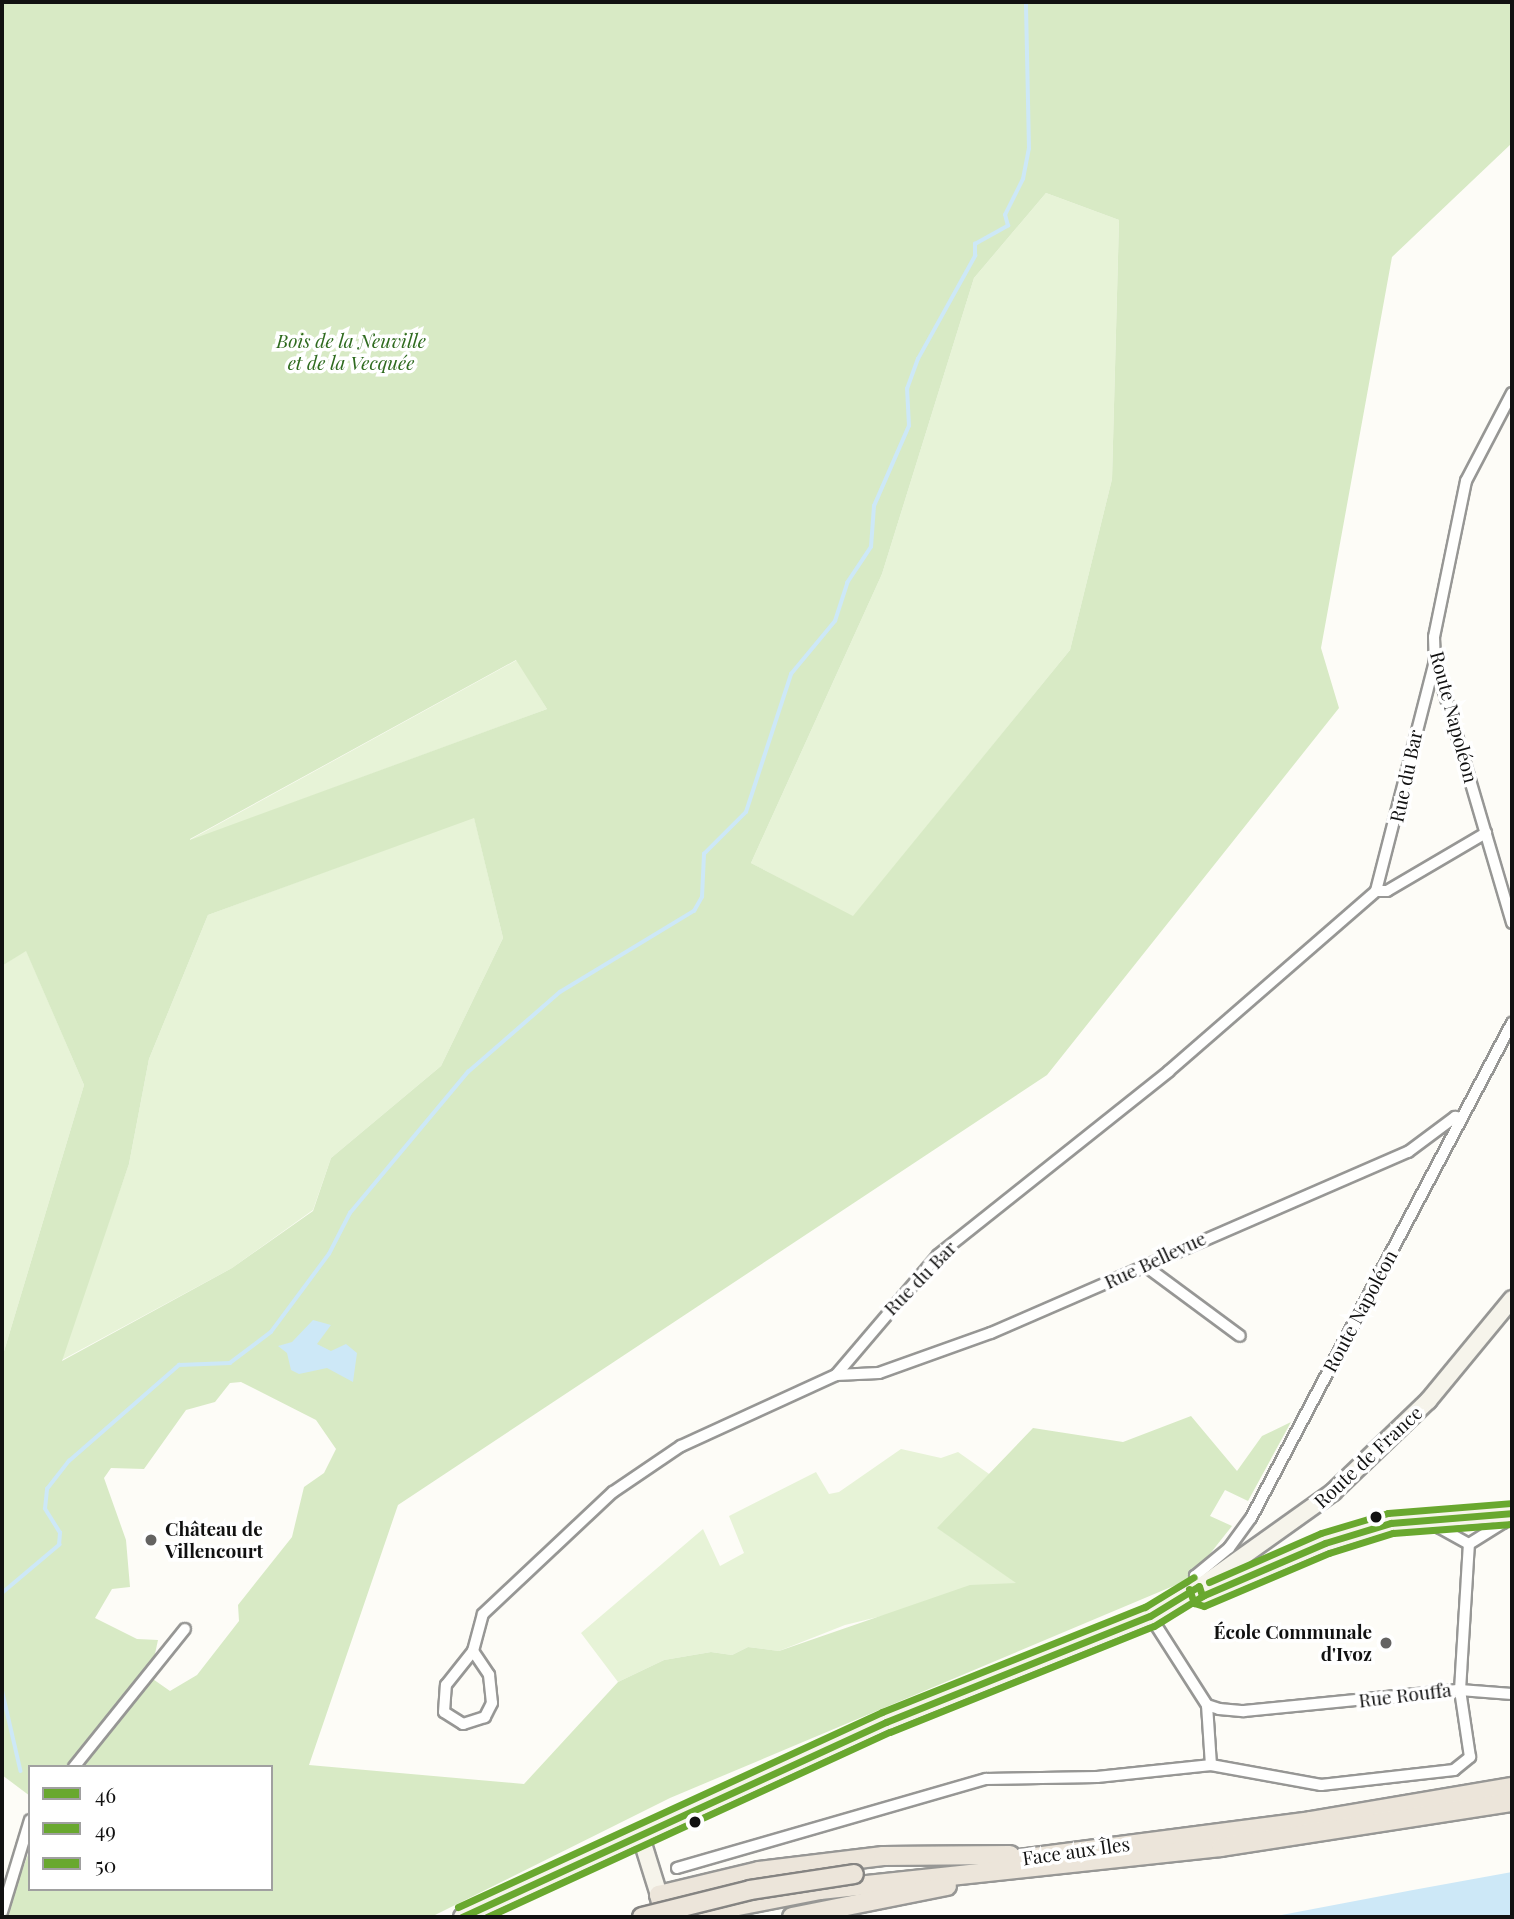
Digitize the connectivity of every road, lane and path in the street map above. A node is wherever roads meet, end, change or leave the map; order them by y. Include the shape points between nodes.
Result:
1 (1512, 393) edge
2 (1435, 661) junction
3 (1486, 833) junction
4 (1376, 891) junction
5 (1512, 923) edge
6 (1512, 1023) edge
7 (1462, 1118) junction
8 (1144, 1265) junction
9 (1512, 1299) edge
10 (1240, 1336) dead end
11 (836, 1374) junction
12 (1509, 1513) edge
13 (1436, 1518) junction
14 (1469, 1544) junction
15 (1199, 1586) junction
16 (1150, 1616) junction
17 (185, 1629) dead end
18 (473, 1651) junction
19 (1460, 1690) junction
20 (1512, 1694) edge
21 (1207, 1705) junction
22 (76, 1765) edge
23 (1211, 1765) junction
24 (1512, 1787) edge
25 (1512, 1802) edge
26 (28, 1827) edge
27 (640, 1834) junction
28 (1029, 1862) junction
29 (677, 1868) dead end
30 (659, 1895) junction
31 (2, 1912) edge
32 (462, 1917) edge
33 (642, 1917) edge
34 (665, 1917) edge
35 (682, 1917) edge
36 (793, 1917) edge

1 - 2 street, Route Napoléon via 1466,481 1435,623
2 - 3 street, Route Napoléon
2 - 4 street, Rue du Bar
3 - 4 street, Rue du Bar via 1387,891
3 - 5 street, Route Napoléon
4 - 11 street, Rue du Bar via 1169,1070 949,1245
6 - 7 street, Route Napoléon
7 - 8 street, Rue Bellevue via 1455,1117 1408,1153
7 - 15 street, Route Napoléon via 1251,1518 1229,1548 1195,1576
8 - 10 street
8 - 11 street, Rue Bellevue via 917,1361 879,1373
9 - 15 main road, Route de France via 1427,1401 1333,1492 1293,1525
11 - 18 street, Rue du Bar via 681,1446 625,1482 493,1602 476,1629
12 - 13 main road
12 - 14 street via 1503,1523
13 - 14 street via 1440,1528
13 - 15 main road via 1350,1534 1202,1596
14 - 19 street, Rue Rouffa
15 - 16 main road, Route de France
16 - 21 street
16 - 27 main road, Route de France via 886,1722
17 - 22 street
18 - 18 street, Rue du Bar via 446,1685 444,1712 463,1724 479,1721 492,1703 489,1675
19 - 20 street
19 - 21 street, Rue Rouffa via 1244,1712
19 - 23 street via 1470,1757 1454,1770 1321,1786
21 - 23 street
23 - 29 street via 1097,1777 986,1779
24 - 28 highway, Face aux Îles
25 - 28 highway, Face aux Îles via 1314,1835
26 - 31 street
27 - 30 main road
27 - 32 main road, Route de France
28 - 30 highway via 823,1861
28 - 33 highway, Face aux Îles, bridge via 853,1874 742,1892
28 - 35 highway, Face aux Îles via 820,1890
28 - 36 highway
30 - 34 highway

